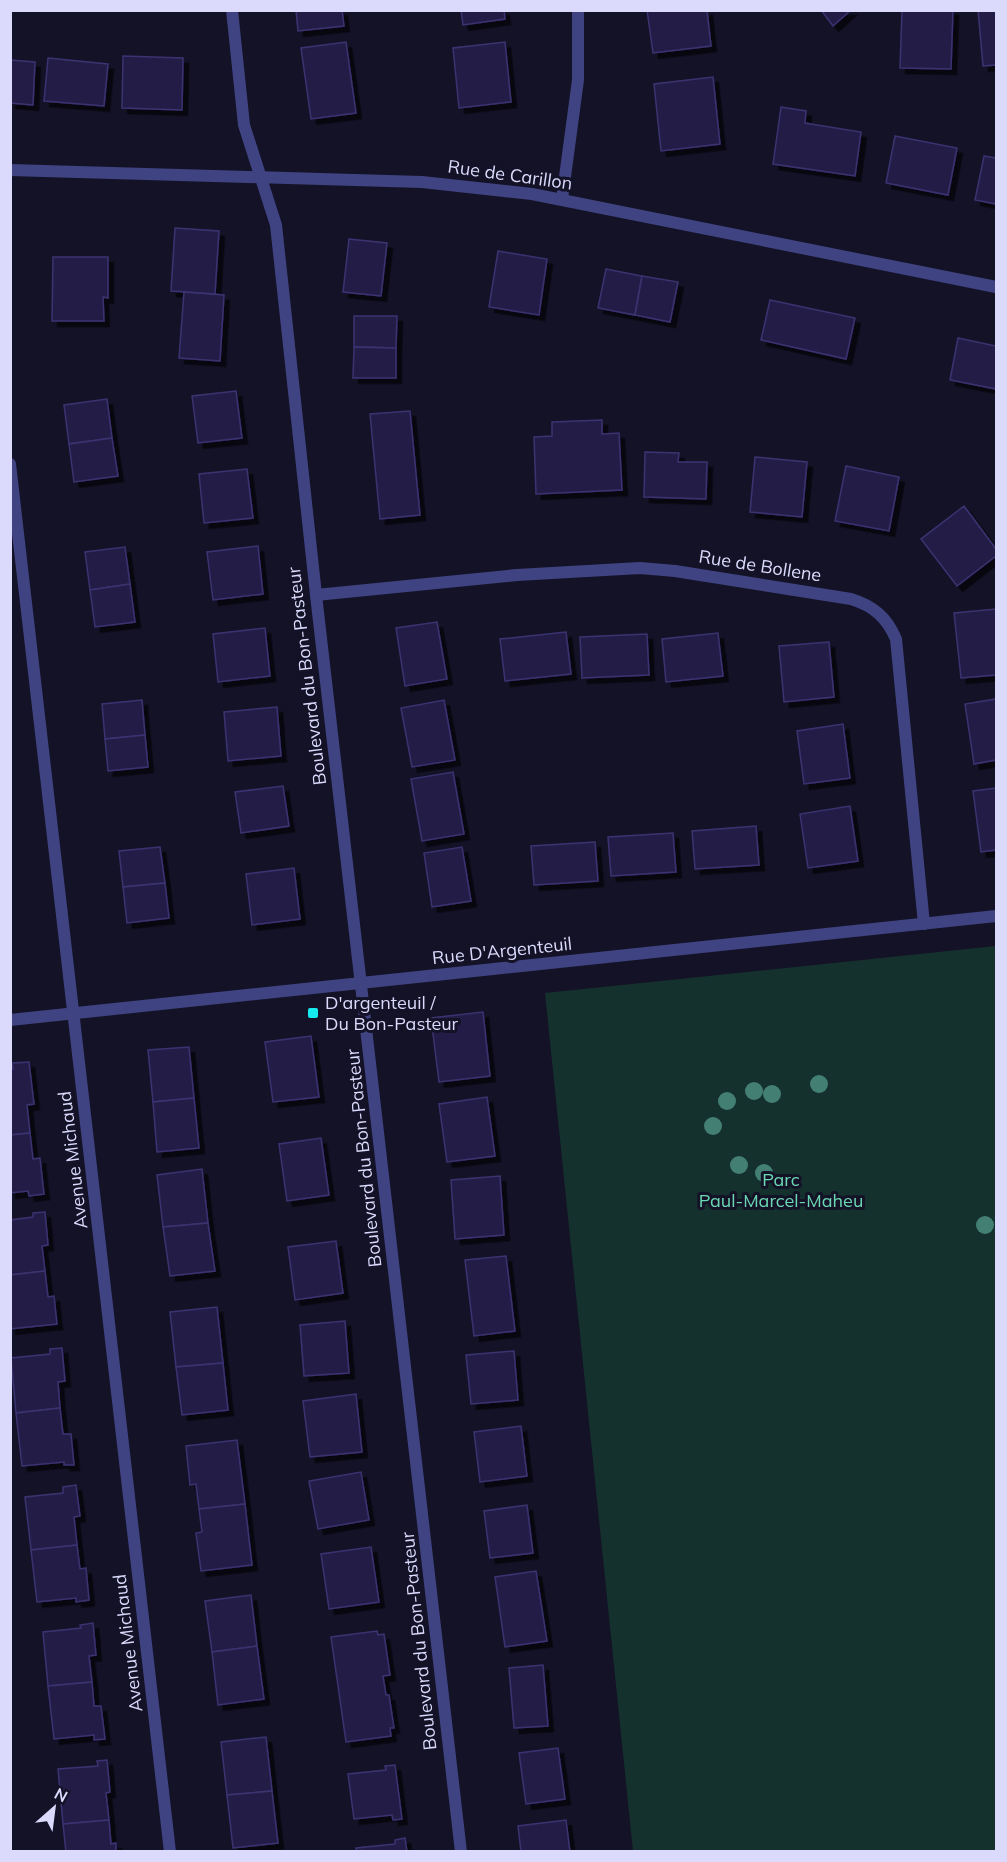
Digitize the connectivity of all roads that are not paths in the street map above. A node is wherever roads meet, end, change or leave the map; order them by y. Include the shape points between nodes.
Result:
1 (232, 10) edge
2 (578, 10) edge
3 (10, 170) edge
4 (261, 177) junction
5 (562, 199) junction
6 (996, 287) edge
7 (10, 464) edge
8 (316, 595) junction
9 (996, 916) edge
10 (924, 924) junction
11 (362, 984) junction
12 (75, 1013) junction
13 (10, 1020) edge
14 (170, 1851) edge
15 (461, 1851) edge

1 - 4 street, Boulevard du Bon-Pasteur via 244,125
2 - 5 street via 578,80
3 - 4 street, Rue de Carillon
4 - 5 street, Rue de Carillon via 422,182
4 - 8 street, Boulevard du Bon-Pasteur via 276,225
5 - 6 street, Rue de Carillon
7 - 12 street, Avenue Michaud
8 - 10 street, Rue de Bollene via 517,575 640,568 851,599 871,607 887,621 896,639
8 - 11 street, Boulevard du Bon-Pasteur
9 - 10 street, Rue D'Argenteuil
10 - 11 street, Rue D'Argenteuil
11 - 12 street, Rue D'Argenteuil
11 - 15 street, Boulevard du Bon-Pasteur
12 - 13 street, Rue D'Argenteuil
12 - 14 street, Avenue Michaud

